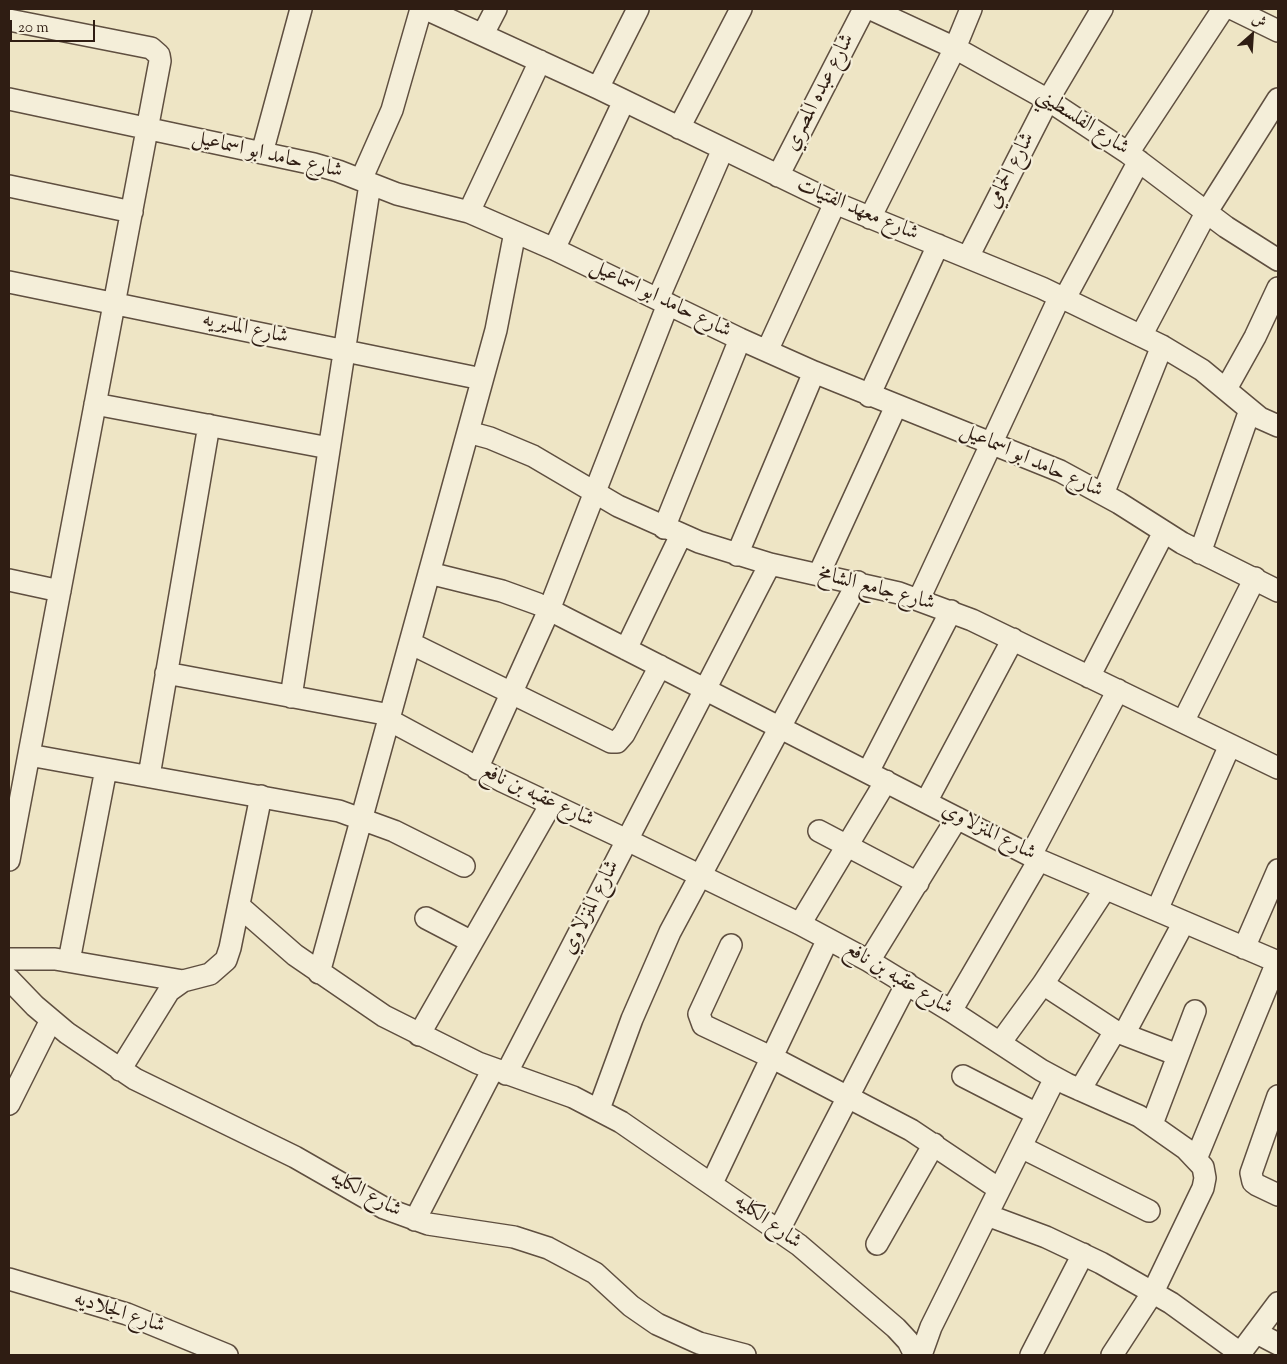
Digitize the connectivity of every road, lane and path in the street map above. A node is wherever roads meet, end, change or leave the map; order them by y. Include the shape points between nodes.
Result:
1 (301, 9) edge
2 (421, 9) edge
3 (426, 9) edge
4 (496, 9) edge
5 (638, 9) edge
6 (741, 9) edge
7 (864, 9) edge
8 (871, 9) edge
9 (971, 9) edge
10 (1224, 9) edge
11 (1233, 9) edge
12 (1096, 11) edge
13 (9, 20) edge
14 (1278, 31) edge
15 (483, 34) junction
16 (955, 48) junction
17 (540, 61) junction
18 (598, 88) junction
19 (1278, 99) edge
20 (9, 100) edge
21 (1048, 100) junction
22 (624, 101) junction
23 (679, 128) junction
24 (148, 129) junction
25 (723, 150) junction
26 (262, 153) junction
27 (1133, 157) junction
28 (778, 176) junction
29 (365, 182) junction
30 (9, 186) edge
31 (835, 203) junction
32 (132, 212) junction
33 (469, 212) junction
34 (1206, 213) junction
35 (870, 218) junction
36 (515, 232) junction
37 (938, 245) junction
38 (554, 249) junction
39 (968, 257) junction
40 (1278, 260) edge
41 (9, 282) edge
42 (1278, 288) edge
43 (1062, 297) junction
44 (663, 302) junction
45 (115, 304) junction
46 (1141, 336) junction
47 (740, 339) junction
48 (1162, 346) junction
49 (344, 351) junction
50 (767, 351) junction
51 (814, 372) junction
52 (482, 380) junction
53 (1226, 389) junction
54 (869, 396) junction
55 (95, 404) junction
56 (896, 406) junction
57 (1250, 410) junction
58 (209, 425) junction
59 (1278, 426) edge
60 (468, 432) junction
61 (991, 441) junction
62 (329, 448) junction
63 (595, 494) junction
64 (1103, 494) junction
65 (672, 532) junction
66 (1164, 532) junction
67 (1200, 553) junction
68 (737, 555) junction
69 (770, 564) junction
70 (429, 573) junction
71 (820, 574) junction
72 (1255, 578) junction
73 (9, 580) edge
74 (858, 582) junction
75 (60, 590) junction
76 (1278, 591) edge
77 (919, 599) junction
78 (549, 610) junction
79 (951, 611) junction
80 (1013, 638) junction
81 (410, 643) junction
82 (626, 649) junction
83 (660, 666) junction
84 (166, 673) junction
85 (1090, 677) junction
86 (705, 689) junction
87 (1118, 690) junction
88 (511, 693) junction
89 (291, 697) junction
90 (389, 718) junction
91 (1183, 722) junction
92 (780, 727) junction
93 (1230, 745) junction
94 (28, 755) junction
95 (1278, 768) edge
96 (106, 769) junction
97 (478, 769) junction
98 (149, 776) junction
99 (877, 777) junction
100 (261, 796) junction
101 (926, 802) junction
102 (551, 804) junction
103 (362, 817) junction
104 (957, 818) junction
105 (819, 831) dead end
106 (627, 840) junction
107 (847, 845) junction
108 (1035, 857) junction
109 (9, 860) edge
110 (464, 866) dead end
111 (1278, 870) edge
112 (699, 875) junction
113 (918, 883) junction
114 (1105, 889) junction
115 (1272, 902) edge
116 (239, 906) junction
117 (1157, 910) junction
118 (426, 918) dead end
119 (1184, 922) junction
120 (800, 924) junction
121 (828, 939) junction
122 (472, 942) junction
123 (731, 945) dead end
124 (1244, 948) junction
125 (9, 959) edge
126 (69, 961) junction
127 (869, 961) junction
128 (1278, 962) edge
129 (319, 973) junction
130 (9, 979) edge
131 (183, 981) junction
132 (907, 983) junction
133 (1043, 984) junction
134 (951, 1011) junction
135 (1195, 1011) dead end
136 (51, 1020) junction
137 (1120, 1032) junction
138 (419, 1035) junction
139 (1000, 1043) junction
140 (1178, 1055) junction
141 (773, 1058) junction
142 (120, 1070) junction
143 (500, 1072) junction
144 (963, 1076) dead end
145 (1055, 1078) junction
146 (1080, 1090) junction
147 (848, 1096) junction
148 (1278, 1096) edge
149 (9, 1104) edge
150 (599, 1109) junction
151 (1037, 1114) junction
152 (1152, 1124) junction
153 (934, 1144) junction
154 (1020, 1147) junction
155 (1196, 1159) junction
156 (712, 1183) junction
157 (999, 1189) junction
158 (1278, 1195) edge
159 (1150, 1212) dead end
160 (987, 1215) junction
161 (415, 1220) junction
162 (779, 1230) junction
163 (876, 1244) dead end
164 (1084, 1254) junction
165 (10, 1282) edge
166 (1153, 1292) junction
167 (1278, 1303) edge
168 (1257, 1333) junction
169 (1278, 1344) edge
170 (1240, 1354) edge
171 (226, 1355) edge
172 (745, 1355) edge
173 (915, 1355) edge
174 (920, 1355) edge
175 (1031, 1355) edge
176 (1112, 1355) edge

1 - 26 street
2 - 29 street via 392,110
3 - 15 street, شارع معهد الفتيات
4 - 15 street
5 - 18 street
6 - 23 street
7 - 28 street, شارع عبده المصري
8 - 16 street, شارع الفلسطيني
9 - 16 street
10 - 27 street
11 - 14 street
12 - 21 street, شارع الحمامي
13 - 24 street via 156,51 160,66
15 - 17 street, شارع معهد الفتيات
16 - 21 street, شارع الفلسطيني
16 - 35 street
17 - 18 street, شارع معهد الفتيات
17 - 33 street
18 - 22 street, شارع معهد الفتيات
19 - 34 street
20 - 24 street, شارع حامد ابو اسماعيل
21 - 27 street, شارع الفلسطيني
21 - 39 street, شارع الحمامي
22 - 23 street, شارع معهد الفتيات
22 - 38 street
23 - 25 street, شارع معهد الفتيات
24 - 26 street, شارع حامد ابو اسماعيل
24 - 32 street
25 - 28 street, شارع معهد الفتيات
25 - 44 street
26 - 29 street, شارع حامد ابو اسماعيل via 332,169
27 - 34 street, شارع الفلسطيني
27 - 43 street
28 - 31 street, شارع معهد الفتيات
29 - 33 street, شارع حامد ابو اسماعيل via 410,198
29 - 49 street
30 - 32 street
31 - 35 street, شارع معهد الفتيات
31 - 50 street
32 - 45 street
33 - 36 street, شارع حامد ابو اسماعيل
34 - 40 street, شارع الفلسطيني
34 - 46 street
35 - 37 street, شارع معهد الفتيات
36 - 38 street, شارع حامد ابو اسماعيل
36 - 52 street via 505,291
37 - 39 street, شارع معهد الفتيات
37 - 54 street
38 - 44 street, شارع حامد ابو اسماعيل
39 - 43 street, شارع معهد الفتيات
41 - 45 street, شارع المديريه
42 - 53 street
43 - 46 street, شارع معهد الفتيات
43 - 61 street
44 - 47 street, شارع حامد ابو اسماعيل
44 - 63 street
45 - 49 street, شارع المديريه
45 - 55 street
46 - 48 street, شارع معهد الفتيات
47 - 50 street, شارع حامد ابو اسماعيل
47 - 65 street
48 - 53 street, شارع معهد الفتيات
48 - 64 street
49 - 52 street, شارع المديريه
49 - 62 street
50 - 51 street, شارع حامد ابو اسماعيل
51 - 54 street, شارع حامد ابو اسماعيل
51 - 68 street
52 - 60 street
53 - 57 street, شارع معهد الفتيات
54 - 56 street, شارع حامد ابو اسماعيل
55 - 58 street
55 - 75 street
56 - 61 street, شارع حامد ابو اسماعيل
56 - 71 street
57 - 59 street, شارع معهد الفتيات
57 - 67 street
58 - 62 street
58 - 84 street
60 - 63 street, شارع جامع الشامخ via 533,456
60 - 70 street
61 - 64 street, شارع حامد ابو اسماعيل
61 - 77 street
62 - 89 street
63 - 65 street, شارع جامع الشامخ
63 - 78 street
64 - 66 street, شارع حامد ابو اسماعيل
65 - 68 street, شارع جامع الشامخ
65 - 82 street
66 - 67 street, شارع حامد ابو اسماعيل
66 - 85 street
67 - 72 street, شارع حامد ابو اسماعيل
68 - 69 street, شارع جامع الشامخ
69 - 71 street, شارع جامع الشامخ
69 - 86 street, شارع المنزلاوي
70 - 78 street, شارع المنزلاوي via 502,591
70 - 81 street
71 - 74 street, شارع جامع الشامخ
72 - 76 street, شارع حامد ابو اسماعيل
72 - 91 street
73 - 75 street
74 - 77 street, شارع جامع الشامخ
74 - 92 street
75 - 94 street
77 - 79 street, شارع جامع الشامخ
78 - 82 street, شارع المنزلاوي
78 - 88 street
79 - 80 street, شارع جامع الشامخ
79 - 99 street
80 - 85 street, شارع جامع الشامخ
80 - 101 street
81 - 88 street
81 - 90 street
82 - 83 street, شارع المنزلاوي
83 - 86 street, شارع المنزلاوي
83 - 88 street via 624,734 616,742
84 - 89 street, شارع عقبه بن نافع
84 - 98 street
85 - 87 street, شارع جامع الشامخ
86 - 92 street, شارع المنزلاوي
86 - 106 street, شارع المنزلاوي
87 - 91 street, شارع جامع الشامخ
87 - 108 street
88 - 97 street
89 - 90 street, شارع عقبه بن نافع
90 - 97 street, شارع عقبه بن نافع
90 - 103 street
91 - 93 street, شارع جامع الشامخ
92 - 99 street, شارع المنزلاوي
92 - 112 street
93 - 95 street, شارع جامع الشامخ
93 - 117 street
94 - 96 street
94 - 109 street
96 - 98 street
96 - 126 street
97 - 102 street, شارع عقبه بن نافع
98 - 100 street
99 - 101 street, شارع المنزلاوي
99 - 107 street
100 - 103 street
100 - 116 street
101 - 104 street, شارع المنزلاوي
102 - 106 street, شارع عقبه بن نافع
102 - 122 street
103 - 110 street
103 - 129 street
104 - 108 street, شارع المنزلاوي
104 - 113 street
105 - 107 street
106 - 112 street, شارع عقبه بن نافع
106 - 143 street, شارع المنزلاوي
107 - 113 street
107 - 120 street
108 - 114 street, شارع المنزلاوي
108 - 134 street
111 - 115 street
112 - 120 street, شارع عقبه بن نافع
112 - 150 street via 644,990
113 - 127 street
114 - 117 street, شارع المنزلاوي
114 - 133 street
115 - 124 street
116 - 129 street, شارع الكليه
116 - 131 street via 226,960 210,974
117 - 119 street, شارع المنزلاوي
118 - 122 street
119 - 124 street, شارع المنزلاوي
119 - 137 street
120 - 121 street, شارع عقبه بن نافع
121 - 127 street, شارع عقبه بن نافع
121 - 141 street
122 - 138 street
123 - 141 street via 699,1018 703,1025
124 - 128 street, شارع المنزلاوي
125 - 126 street
126 - 131 street
127 - 132 street, شارع عقبه بن نافع
128 - 155 street
129 - 138 street, شارع الكليه
130 - 136 street, شارع الكليه
131 - 142 street via 166,996
132 - 134 street, شارع عقبه بن نافع
132 - 147 street
133 - 137 street
133 - 139 street
134 - 139 street, شارع عقبه بن نافع
135 - 140 street
136 - 142 street, شارع الكليه
136 - 149 street
137 - 140 street
137 - 146 street
138 - 143 street, شارع الكليه
139 - 145 street, شارع عقبه بن نافع
140 - 152 street
141 - 147 street
141 - 156 street
142 - 161 street, شارع الكليه via 182,1104 295,1158 384,1208
143 - 150 street, شارع الكليه
143 - 161 street, شارع المنزلاوي
144 - 151 street
145 - 146 street, شارع عقبه بن نافع
145 - 151 street
146 - 152 street, شارع عقبه بن نافع
147 - 153 street
147 - 162 street
148 - 158 street via 1250,1173 1253,1182
150 - 156 street, شارع الكليه
151 - 154 street
152 - 155 street, شارع عقبه بن نافع
153 - 157 street
153 - 163 street
154 - 157 street
154 - 159 street
155 - 166 street via 1205,1172 1203,1188
156 - 162 street, شارع الكليه
157 - 160 street
160 - 164 street
160 - 174 street
161 - 172 street, شارع الكليه via 443,1228 514,1237 548,1248 595,1273 631,1306 657,1324 699,1343
162 - 173 street, شارع الكليه via 896,1328 908,1340
164 - 166 street
164 - 175 street
165 - 171 street, شارع الجلاديه via 127,1314
166 - 170 street
166 - 176 street
167 - 168 street
168 - 169 street
168 - 170 street

